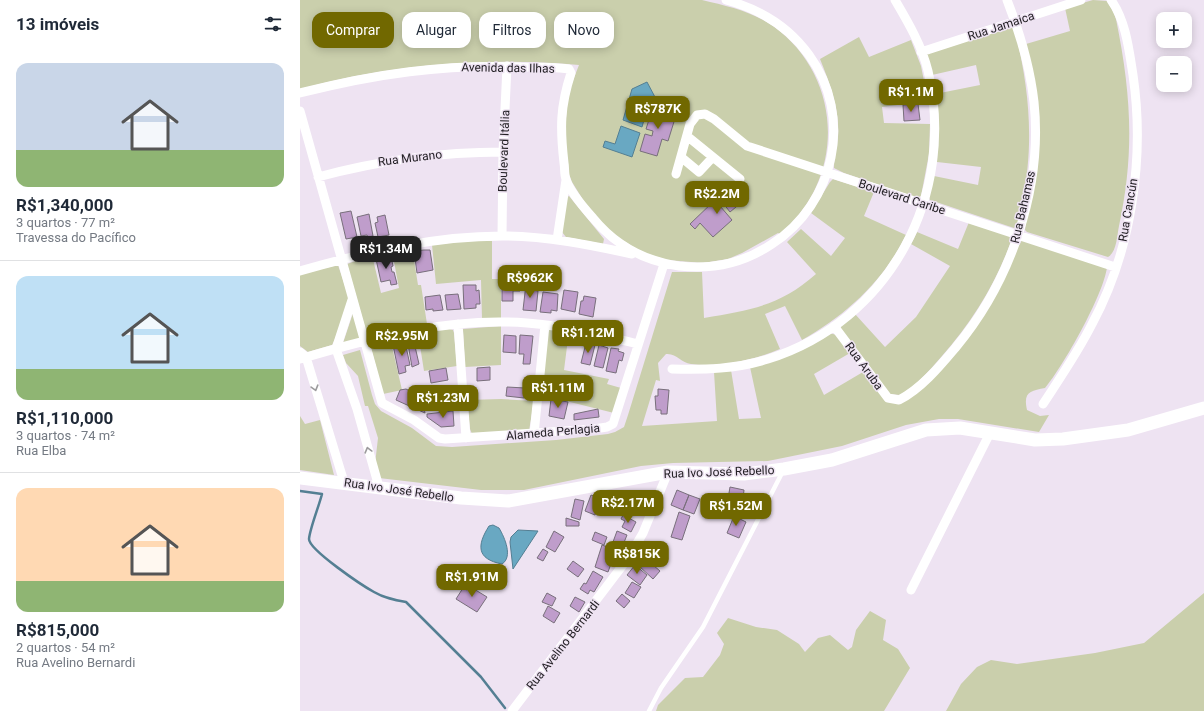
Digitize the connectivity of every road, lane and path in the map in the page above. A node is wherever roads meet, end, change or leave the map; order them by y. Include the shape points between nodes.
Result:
1 (726, 0) edge
2 (895, 0) edge
3 (1007, 0) edge
4 (1081, 0) edge
5 (1111, 0) edge
6 (743, 3) edge
7 (1015, 20) junction
8 (921, 52) junction
9 (507, 66) junction
10 (300, 93) edge
11 (300, 111) edge
12 (687, 136) junction
13 (503, 152) junction
14 (681, 157) junction
15 (713, 158) junction
16 (828, 173) junction
17 (676, 174) dead end
18 (318, 177) junction
19 (740, 179) dead end
20 (566, 180) junction
21 (923, 204) junction
22 (1018, 234) junction
23 (502, 236) junction
24 (557, 240) junction
25 (641, 256) junction
26 (341, 259) junction
27 (664, 264) junction
28 (1115, 267) junction
29 (300, 271) edge
30 (352, 300) junction
31 (458, 324) junction
32 (545, 325) junction
33 (834, 326) junction
34 (365, 341) junction
35 (638, 344) junction
36 (336, 349) junction
37 (302, 356) edge
38 (672, 369) dead end
39 (899, 400) joint
40 (1043, 404) dead end
41 (1204, 408) edge
42 (990, 433) junction
43 (534, 434) junction
44 (466, 438) junction
45 (784, 469) junction
46 (668, 472) junction
47 (300, 478) edge
48 (344, 482) junction
49 (379, 488) junction
50 (911, 590) dead end
51 (512, 711) edge
52 (649, 711) edge

1 - 6 street, Avenida das Ilhas
2 - 8 street
3 - 7 street, Rua Bahamas
4 - 7 street, Rua Jamaica
5 - 28 street, Rua Cancún via 1126,34 1137,118 1131,202
6 - 16 street, Avenida das Ilhas via 782,27 804,48 816,65 829,96 835,122
7 - 8 street, Rua Jamaica
7 - 22 street, Rua Bahamas via 1030,73 1035,117 1030,183
8 - 21 street via 928,70 935,133 933,168
9 - 10 street, Avenida das Ilhas via 397,72
9 - 13 street, Boulevard Itália
9 - 20 street, Avenida das Ilhas via 569,70 571,73 562,102 560,128
11 - 18 street
12 - 14 street
12 - 15 street
12 - 16 street, Boulevard Caribe via 690,124 697,115 704,114 747,146
13 - 18 street, Rua Murano via 409,157 367,164
13 - 23 street, Boulevard Itália
14 - 15 street via 699,172
14 - 17 street
15 - 19 street
16 - 21 street, Boulevard Caribe
16 - 27 street, Avenida das Ilhas via 806,213 781,238 762,251 749,258 719,266
18 - 26 street
20 - 24 street
20 - 25 street, Avenida das Ilhas via 601,228
21 - 22 street, Boulevard Caribe
21 - 33 street via 914,230 893,267 859,306
22 - 28 street, Boulevard Caribe
22 - 39 street, Rua Bahamas via 995,288 963,338 932,373
23 - 24 street
23 - 26 street via 416,243
24 - 25 street
25 - 27 street, Avenida das Ilhas
26 - 29 street
26 - 30 street
27 - 35 street, Alameda Perlagia
28 - 40 street, Rua Cancún via 1093,323
30 - 34 street
30 - 36 street
31 - 32 street via 500,322
31 - 34 street via 409,330
31 - 44 street
32 - 35 street
32 - 43 street
33 - 38 street via 806,343 768,359 713,369
33 - 39 street, Rua Aruba via 888,398
34 - 36 street
34 - 44 street, Alameda Perlagia via 382,402 439,438
35 - 43 street, Alameda Perlagia via 613,424 594,429
36 - 37 street
49 -> 36 street via 357,409
37 -> 48 street
41 - 42 street, Rua Ivo José Rebello via 1149,424 1086,437 1035,440
42 - 45 street, Rua Ivo José Rebello via 954,428 926,430 832,460
42 - 50 street
43 - 44 street, Alameda Perlagia
45 - 46 street, Rua Ivo José Rebello via 750,474
45 - 52 lane via 703,627 661,688
46 - 49 street, Rua Ivo José Rebello via 508,501
46 - 51 street, Rua Avelino Bernardi via 643,532 629,558
47 - 48 street, Rua Ivo José Rebello
48 - 49 street, Rua Ivo José Rebello

